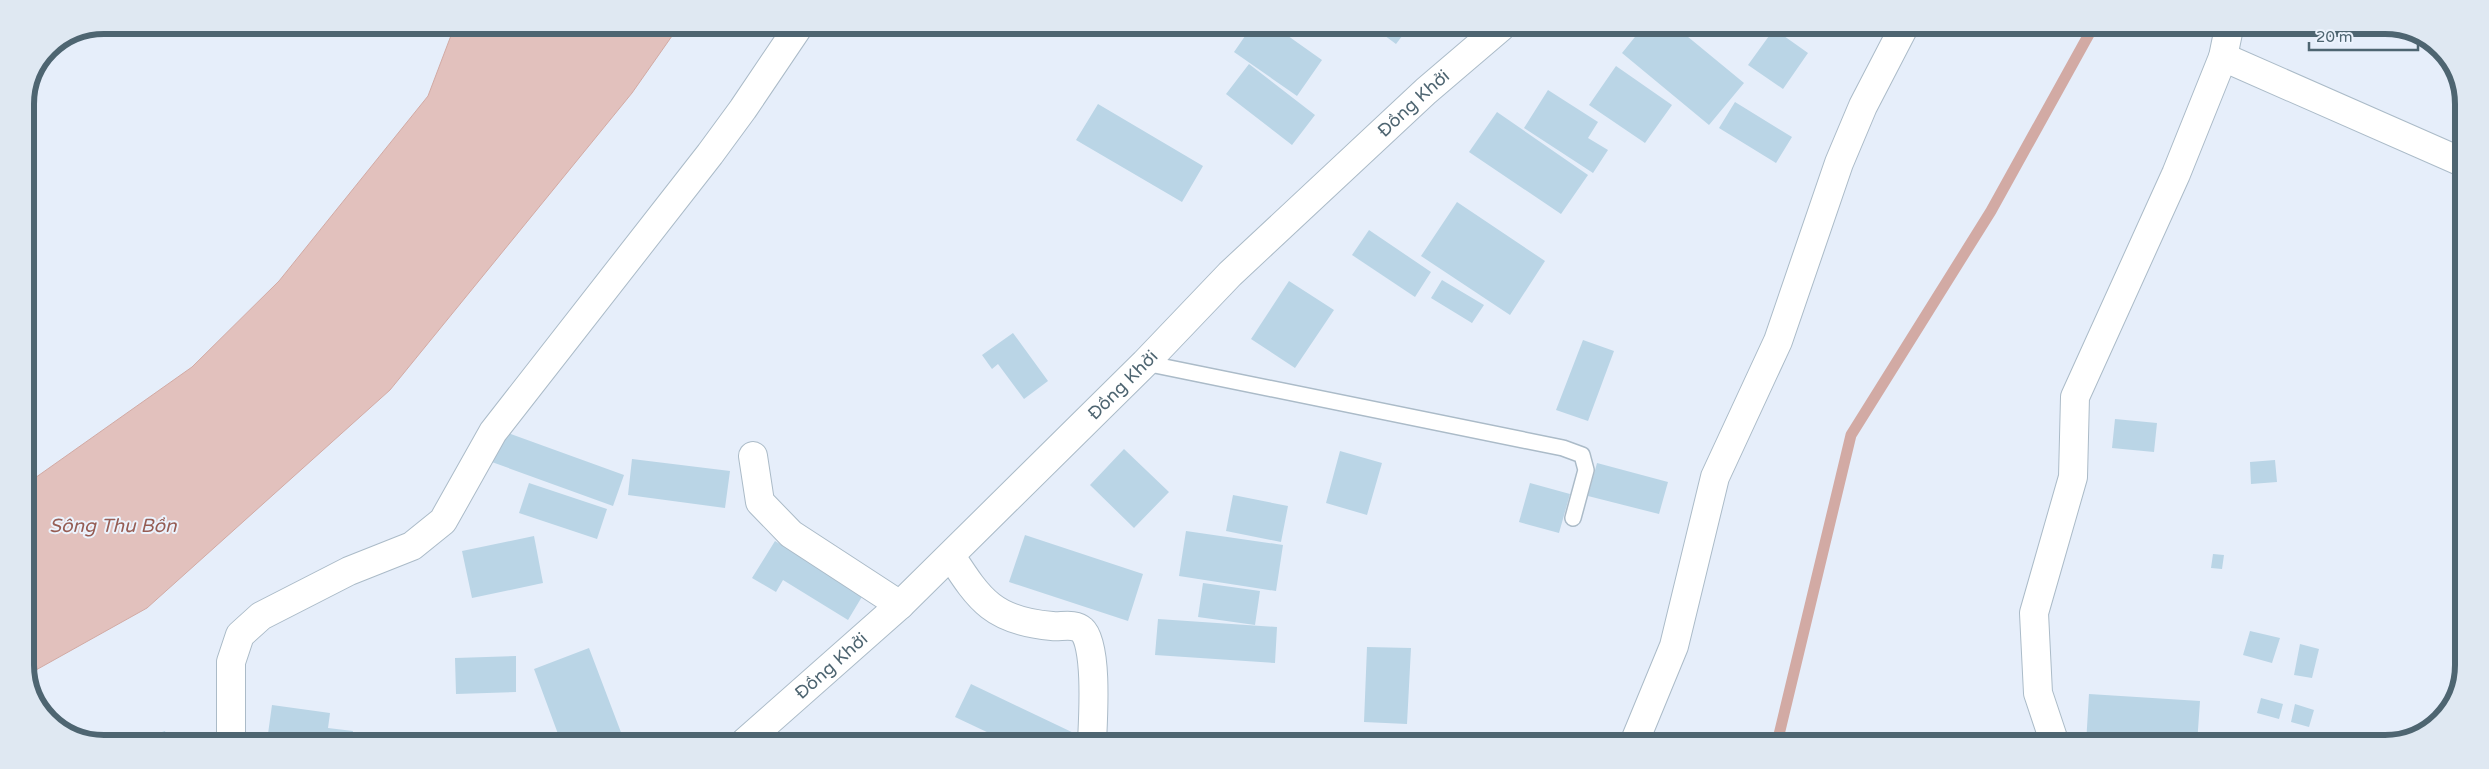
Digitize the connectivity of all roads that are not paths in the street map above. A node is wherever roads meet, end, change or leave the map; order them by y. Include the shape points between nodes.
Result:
1 (794, 34) edge
2 (1493, 34) edge
3 (1900, 34) edge
4 (2228, 34) edge
5 (2223, 57) junction
6 (2455, 159) edge
7 (1144, 363) junction
8 (753, 456) dead end
9 (1573, 518) dead end
10 (951, 556) junction
11 (900, 605) junction
12 (230, 735) edge
13 (753, 735) edge
14 (1092, 735) edge
15 (1637, 735) edge
16 (2052, 735) edge

1 - 12 street via 710,154 493,432 442,521 412,546 349,571 261,616 240,635 231,662
2 - 7 street, Đồng Khởi via 1419,98 1230,274
3 - 15 street via 1863,106 1778,341 1715,477 1674,646
4 - 5 street
5 - 6 street
5 - 16 street via 2176,174 2075,397 2073,478 2034,613 2038,693
7 - 9 lane via 1563,448 1582,455 1586,470
7 - 10 street, Đồng Khởi
8 - 11 street via 760,502 791,534
10 - 11 street, Đồng Khởi
10 - 14 street via 972,589 992,608 1018,619 1082,630 1088,638 1092,665
11 - 13 street, Đồng Khởi

